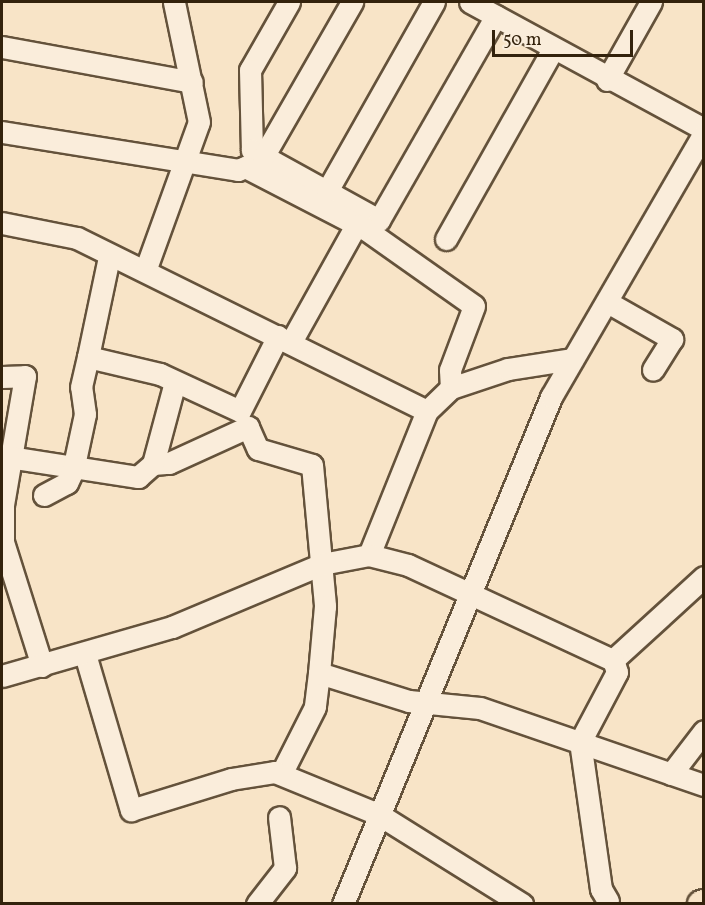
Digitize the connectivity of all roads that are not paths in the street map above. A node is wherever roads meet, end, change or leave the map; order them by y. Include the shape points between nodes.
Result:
1 (174, 2) edge
2 (289, 2) edge
3 (352, 2) edge
4 (434, 2) edge
5 (470, 2) edge
6 (651, 2) edge
7 (496, 16) junction
8 (2, 47) edge
9 (553, 49) junction
10 (607, 80) junction
11 (192, 82) junction
12 (2, 132) edge
13 (703, 134) edge
14 (263, 157) junction
15 (185, 162) junction
16 (327, 191) junction
17 (2, 223) edge
18 (356, 225) junction
19 (446, 239) dead end
20 (109, 257) junction
21 (145, 271) junction
22 (609, 303) junction
23 (285, 339) junction
24 (88, 357) junction
25 (572, 359) junction
26 (653, 370) dead end
27 (2, 377) edge
28 (175, 382) junction
29 (451, 388) junction
30 (427, 411) junction
31 (9, 457) junction
32 (153, 464) junction
33 (73, 470) junction
34 (44, 495) dead end
35 (369, 555) junction
36 (322, 564) junction
37 (704, 577) edge
38 (467, 593) junction
39 (85, 654) junction
40 (613, 660) junction
41 (42, 666) junction
42 (319, 673) junction
43 (2, 676) edge
44 (422, 703) junction
45 (704, 731) edge
46 (580, 742) junction
47 (281, 774) junction
48 (671, 774) junction
49 (704, 785) edge
50 (378, 814) junction
51 (279, 817) dead end
52 (608, 901) dead end
53 (257, 903) edge
54 (343, 903) edge
55 (522, 903) edge

1 - 11 street
2 - 14 street via 250,70 252,150
3 - 14 street
4 - 16 street
5 - 7 street
6 - 10 street
7 - 9 street
7 - 16 street via 379,220
8 - 11 street
9 - 10 street
9 - 19 street
10 - 13 street
11 - 15 street via 199,122
12 - 15 street
13 - 22 street
14 - 16 street
15 - 18 street via 245,166
15 - 21 street
17 - 20 street via 77,238
18 - 23 street
18 - 29 street via 474,306 450,370
20 - 21 street
20 - 24 street
21 - 23 street
22 - 25 street
22 - 26 street via 672,339
23 - 28 street via 240,411
23 - 30 street
24 - 28 street
24 - 33 street via 81,387 85,414
25 - 29 street via 508,369
25 - 38 street
27 - 31 street via 25,376
28 - 32 street
29 - 30 street
30 - 35 street
31 - 33 street
31 - 41 street via 3,543
32 - 33 street via 138,477
32 - 36 street via 169,463 248,427 258,449 304,459 315,473
33 - 34 street via 67,483
35 - 36 street
35 - 38 street via 408,565
36 - 39 street via 172,627
36 - 42 street
37 - 40 street
38 - 40 street
38 - 44 street
39 - 41 street
39 - 47 street via 131,810 231,779
40 - 46 street via 617,672
41 - 43 street
42 - 44 street
42 - 47 street via 315,707
44 - 46 street via 439,700 480,708
44 - 50 street
45 - 48 street
46 - 48 street
46 - 52 street via 601,890
47 - 50 street
48 - 49 street
50 - 54 street
50 - 55 street
51 - 53 street via 285,868

